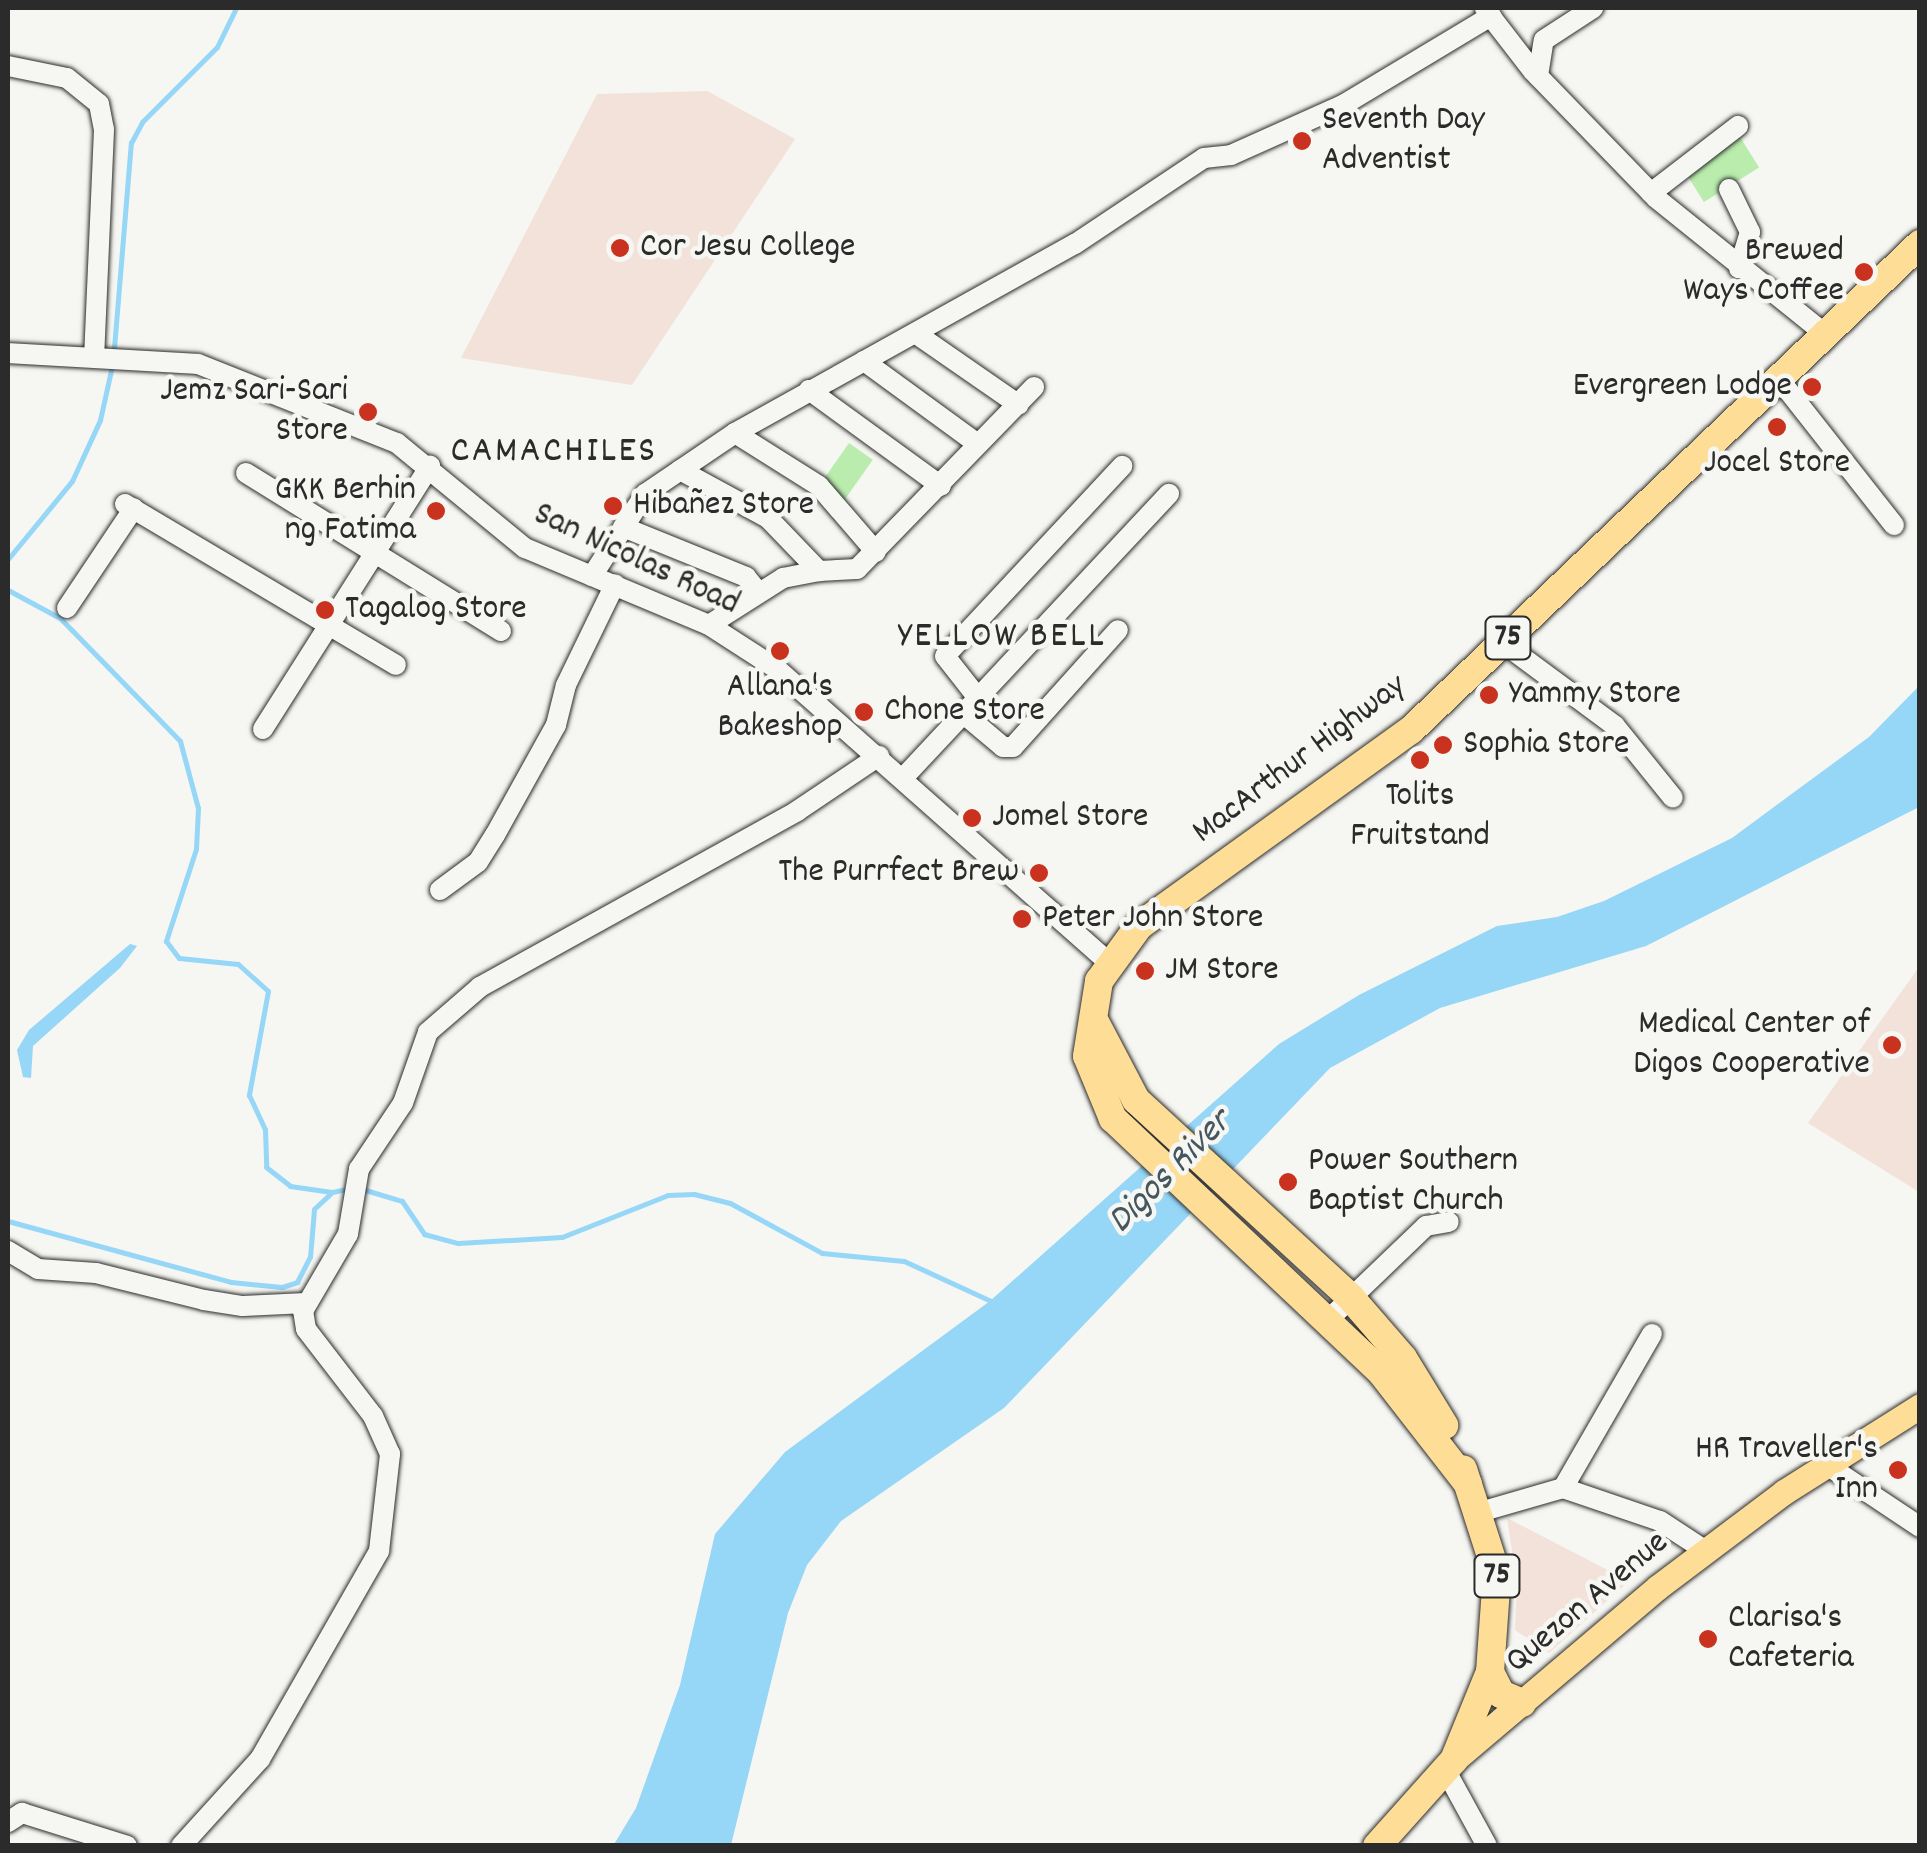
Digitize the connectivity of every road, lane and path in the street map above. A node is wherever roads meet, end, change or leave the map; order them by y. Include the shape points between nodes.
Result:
1 (1593, 8) edge
2 (1488, 12) edge
3 (8, 66) edge
4 (1538, 76) junction
5 (1738, 126) dead end
6 (1730, 190) dead end
7 (1651, 193) junction
8 (1920, 244) edge
9 (1740, 268) junction
10 (915, 333) junction
11 (1825, 334) junction
12 (8, 353) edge
13 (94, 357) junction
14 (864, 361) junction
15 (1779, 379) junction
16 (1034, 386) dead end
17 (810, 390) junction
18 (1019, 405) junction
19 (735, 432) junction
20 (978, 444) junction
21 (430, 466) junction
22 (1122, 466) dead end
23 (680, 470) junction
24 (246, 473) dead end
25 (942, 486) junction
26 (1168, 494) dead end
27 (1894, 525) dead end
28 (623, 526) junction
29 (876, 552) junction
30 (374, 554) junction
31 (819, 571) junction
32 (592, 576) junction
33 (615, 584) junction
34 (758, 592) junction
35 (67, 608) dead end
36 (709, 624) junction
37 (330, 625) junction
38 (1118, 630) dead end
39 (500, 631) dead end
40 (1503, 643) junction
41 (396, 664) dead end
42 (971, 706) junction
43 (263, 729) dead end
44 (879, 756) junction
45 (904, 777) junction
46 (1673, 798) dead end
47 (440, 890) dead end
48 (1108, 963) junction
49 (1092, 1013) junction
50 (1449, 1222) dead end
51 (8, 1252) edge
52 (1350, 1298) junction
53 (306, 1302) junction
54 (1328, 1320) junction
55 (1652, 1334) dead end
56 (1920, 1406) edge
57 (1827, 1465) junction
58 (1468, 1484) junction
59 (1564, 1488) junction
60 (1480, 1512) junction
61 (1920, 1526) edge
62 (1706, 1550) junction
63 (1490, 1672) junction
64 (1522, 1703) junction
65 (1450, 1766) junction
66 (8, 1822) edge
67 (127, 1846) edge
68 (180, 1846) edge
69 (1377, 1846) edge
70 (1487, 1846) edge

1 - 4 street via 1544,40
2 - 4 street
2 - 10 street via 1343,105 1231,155 1204,158 1074,244
3 - 13 street via 67,78 99,104 104,130
4 - 7 street
5 - 7 street
6 - 9 street via 1750,232
7 - 9 street
8 - 11 highway, MacArthur Highway / 75
9 - 11 street
10 - 14 street
10 - 18 street
11 - 15 highway, MacArthur Highway / 75
12 - 13 street, San Nicolas Road
13 - 21 street, San Nicolas Road via 198,364 255,381 362,426
14 - 17 street
14 - 20 street
15 - 27 street
15 - 40 highway, MacArthur Highway / 75
16 - 18 street
17 - 19 street
17 - 25 street
18 - 20 street
19 - 23 street
19 - 29 street via 820,486
20 - 25 street
21 - 30 street
21 - 32 street, San Nicolas Road via 511,539
22 - 42 street via 946,656
23 - 28 street via 645,494
23 - 31 street via 768,518
24 - 30 street
25 - 29 street
26 - 42 street
28 - 32 street
28 - 34 street via 746,577
29 - 31 street via 857,569
30 - 37 street
30 - 39 street
31 - 34 street
32 - 33 street, San Nicolas Road
33 - 36 street, San Nicolas Road
33 - 47 street via 566,684 556,725 496,835 478,862
34 - 36 street
35 - 37 street via 129,506
36 - 44 street, San Nicolas Road via 777,669
37 - 41 street
37 - 43 street
38 - 42 street via 1014,747 1003,747
40 - 46 street via 1616,726
40 - 48 highway, MacArthur Highway / 75 via 1376,759 1160,909
42 - 45 street
44 - 45 street, San Nicolas Road
44 - 53 street via 838,787 451,1005 428,1032 403,1104 359,1170 354,1220
45 - 48 street, San Nicolas Road
48 - 49 highway, MacArthur Highway / 75
49 - 52 highway, MacArthur Highway / 75 via 1114,1070 1164,1130
49 - 54 highway, MacArthur Highway / 75 via 1093,1082 1113,1119
50 - 52 street via 1426,1226
51 - 53 street via 38,1269 96,1272 204,1300 243,1306
52 - 54 street
52 - 58 highway, MacArthur Highway / 75 via 1425,1389
53 - 68 street via 306,1330 374,1416 390,1454 379,1551 260,1759
54 - 58 highway, MacArthur Highway / 75 via 1409,1402
55 - 59 street
56 - 57 main road, Quezon Avenue
57 - 61 street
57 - 62 main road, Quezon Avenue
58 - 60 highway, MacArthur Highway / 75
59 - 60 street
59 - 62 street via 1660,1521
60 - 63 highway, MacArthur Highway / 75 via 1498,1590
62 - 64 main road, Quezon Avenue
63 - 64 highway via 1501,1694
63 - 65 highway, MacArthur Highway / 75
64 - 65 main road, Quezon Avenue
65 - 69 highway, 75
65 - 70 street
66 - 67 street via 22,1814

